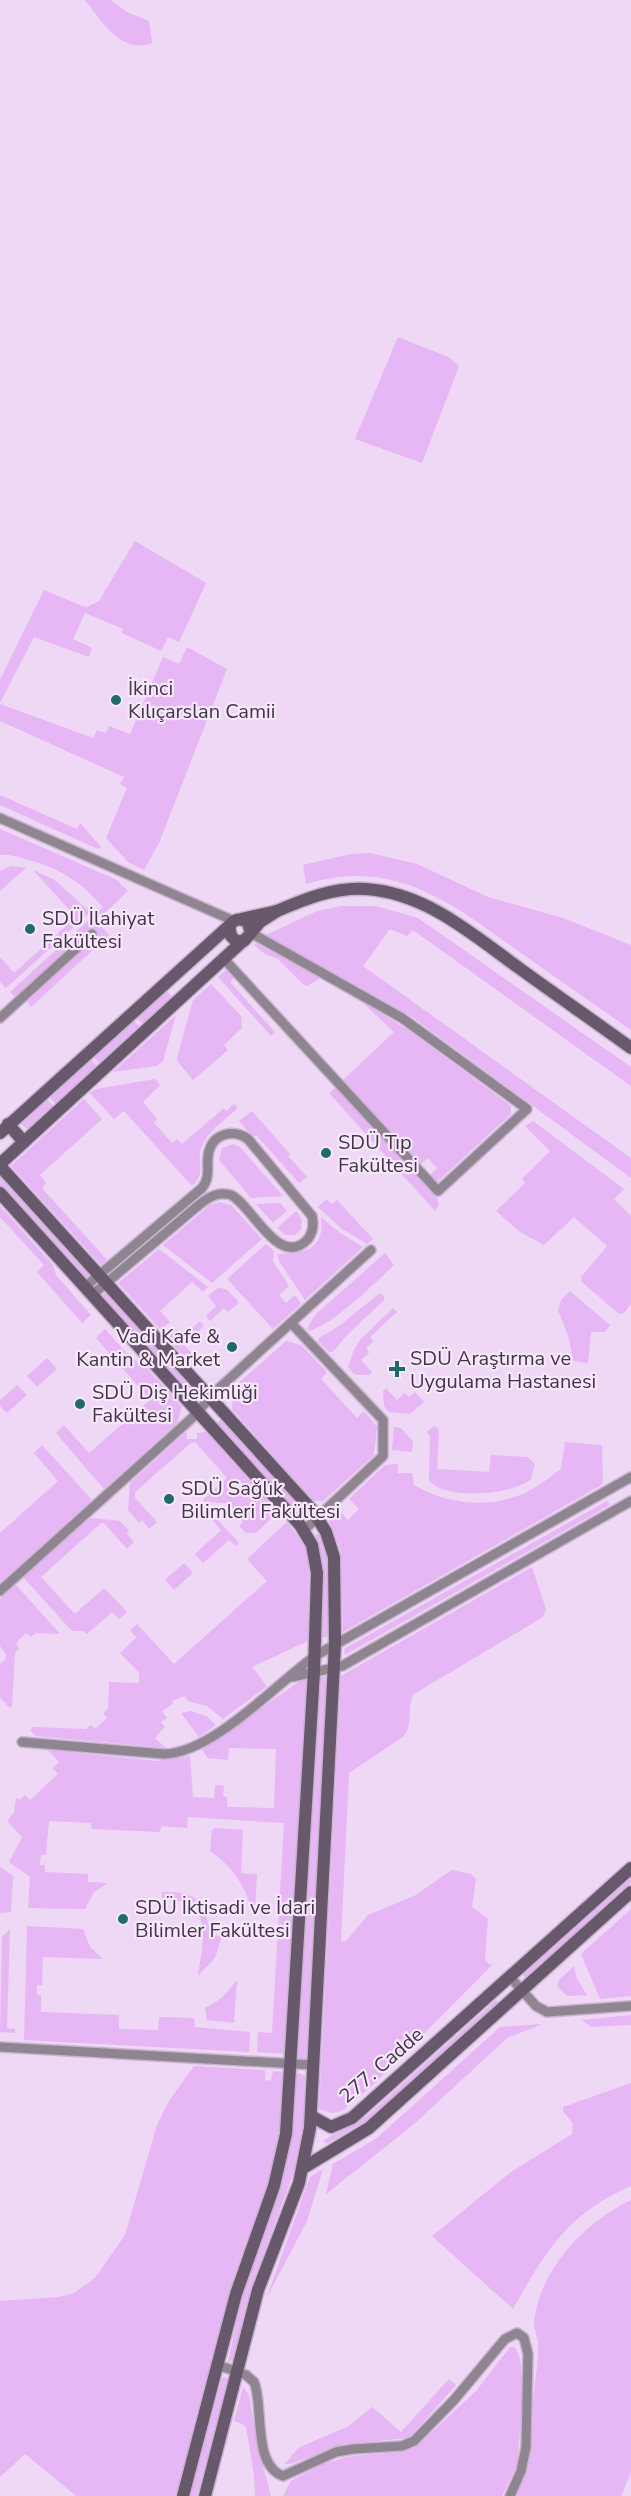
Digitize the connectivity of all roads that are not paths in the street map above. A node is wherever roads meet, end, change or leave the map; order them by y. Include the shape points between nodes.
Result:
1 (0, 818) edge
2 (277, 911) junction
3 (235, 922) junction
4 (92, 934) dead end
5 (247, 937) junction
6 (194, 958) junction
7 (224, 959) junction
8 (208, 973) junction
9 (0, 1018) edge
10 (631, 1048) edge
11 (4, 1129) edge
12 (24, 1142) junction
13 (0, 1165) edge
14 (206, 1182) junction
15 (0, 1193) edge
16 (218, 1194) junction
17 (371, 1250) dead end
18 (103, 1279) junction
19 (88, 1291) junction
20 (291, 1323) junction
21 (210, 1398) junction
22 (198, 1412) junction
23 (631, 1477) edge
24 (631, 1501) edge
25 (318, 1518) junction
26 (304, 1530) junction
27 (0, 1591) edge
28 (335, 1644) junction
29 (315, 1656) junction
30 (334, 1669) junction
31 (314, 1672) junction
32 (290, 1678) junction
33 (22, 1742) dead end
34 (631, 1868) edge
35 (631, 1892) edge
36 (510, 1977) junction
37 (522, 1990) junction
38 (631, 2006) edge
39 (0, 2047) edge
40 (292, 2063) junction
41 (313, 2065) junction
42 (310, 2116) junction
43 (303, 2168) junction
44 (219, 2365) junction
45 (239, 2372) junction
46 (183, 2496) edge
47 (204, 2496) edge
48 (510, 2496) edge

1 - 3 street
2 - 3 street
2 - 5 street
2 - 10 street via 310,897 347,890 386,892 421,903 454,922
3 - 5 street via 250,926
3 - 5 street via 231,936 236,941
3 - 6 street
4 - 9 street
5 - 7 street
5 - 7 street via 402,1017 527,1109 438,1191
6 - 8 street
6 - 11 street
7 - 8 street
8 - 12 street
11 - 12 street
12 - 13 street
13 - 18 street
14 - 16 street
14 - 16 street via 213,1142 226,1134 241,1135 309,1209 312,1231 299,1245 280,1244 238,1200
14 - 18 street
15 - 19 street
16 - 18 street
17 - 20 street
18 - 19 street
18 - 21 street
19 - 22 street
20 - 21 street
20 - 25 street via 383,1420 383,1456
21 - 22 street
21 - 25 street
22 - 26 street
22 - 27 street
23 - 28 street
24 - 30 street
25 - 26 street
25 - 28 street via 334,1557
26 - 29 street via 317,1565
28 - 29 street
28 - 30 street
29 - 31 street
29 - 32 street
30 - 31 street
30 - 41 street
31 - 32 street
31 - 40 street
32 - 33 street via 213,1736 176,1753
34 - 36 street, 277. Cadde
35 - 37 street
36 - 37 street
36 - 42 street, 277. Cadde via 352,2118 331,2127
37 - 38 street via 540,2009 552,2013
37 - 43 street via 369,2128
39 - 40 street
40 - 41 street
40 - 44 street via 279,2170 240,2281
41 - 42 street
42 - 43 street
43 - 45 street via 258,2290
44 - 45 street
44 - 46 street
45 - 47 street
45 - 48 street via 255,2384 261,2438 273,2470 283,2476 336,2452 402,2446 414,2441 505,2338 517,2333 524,2338 528,2354 526,2447

